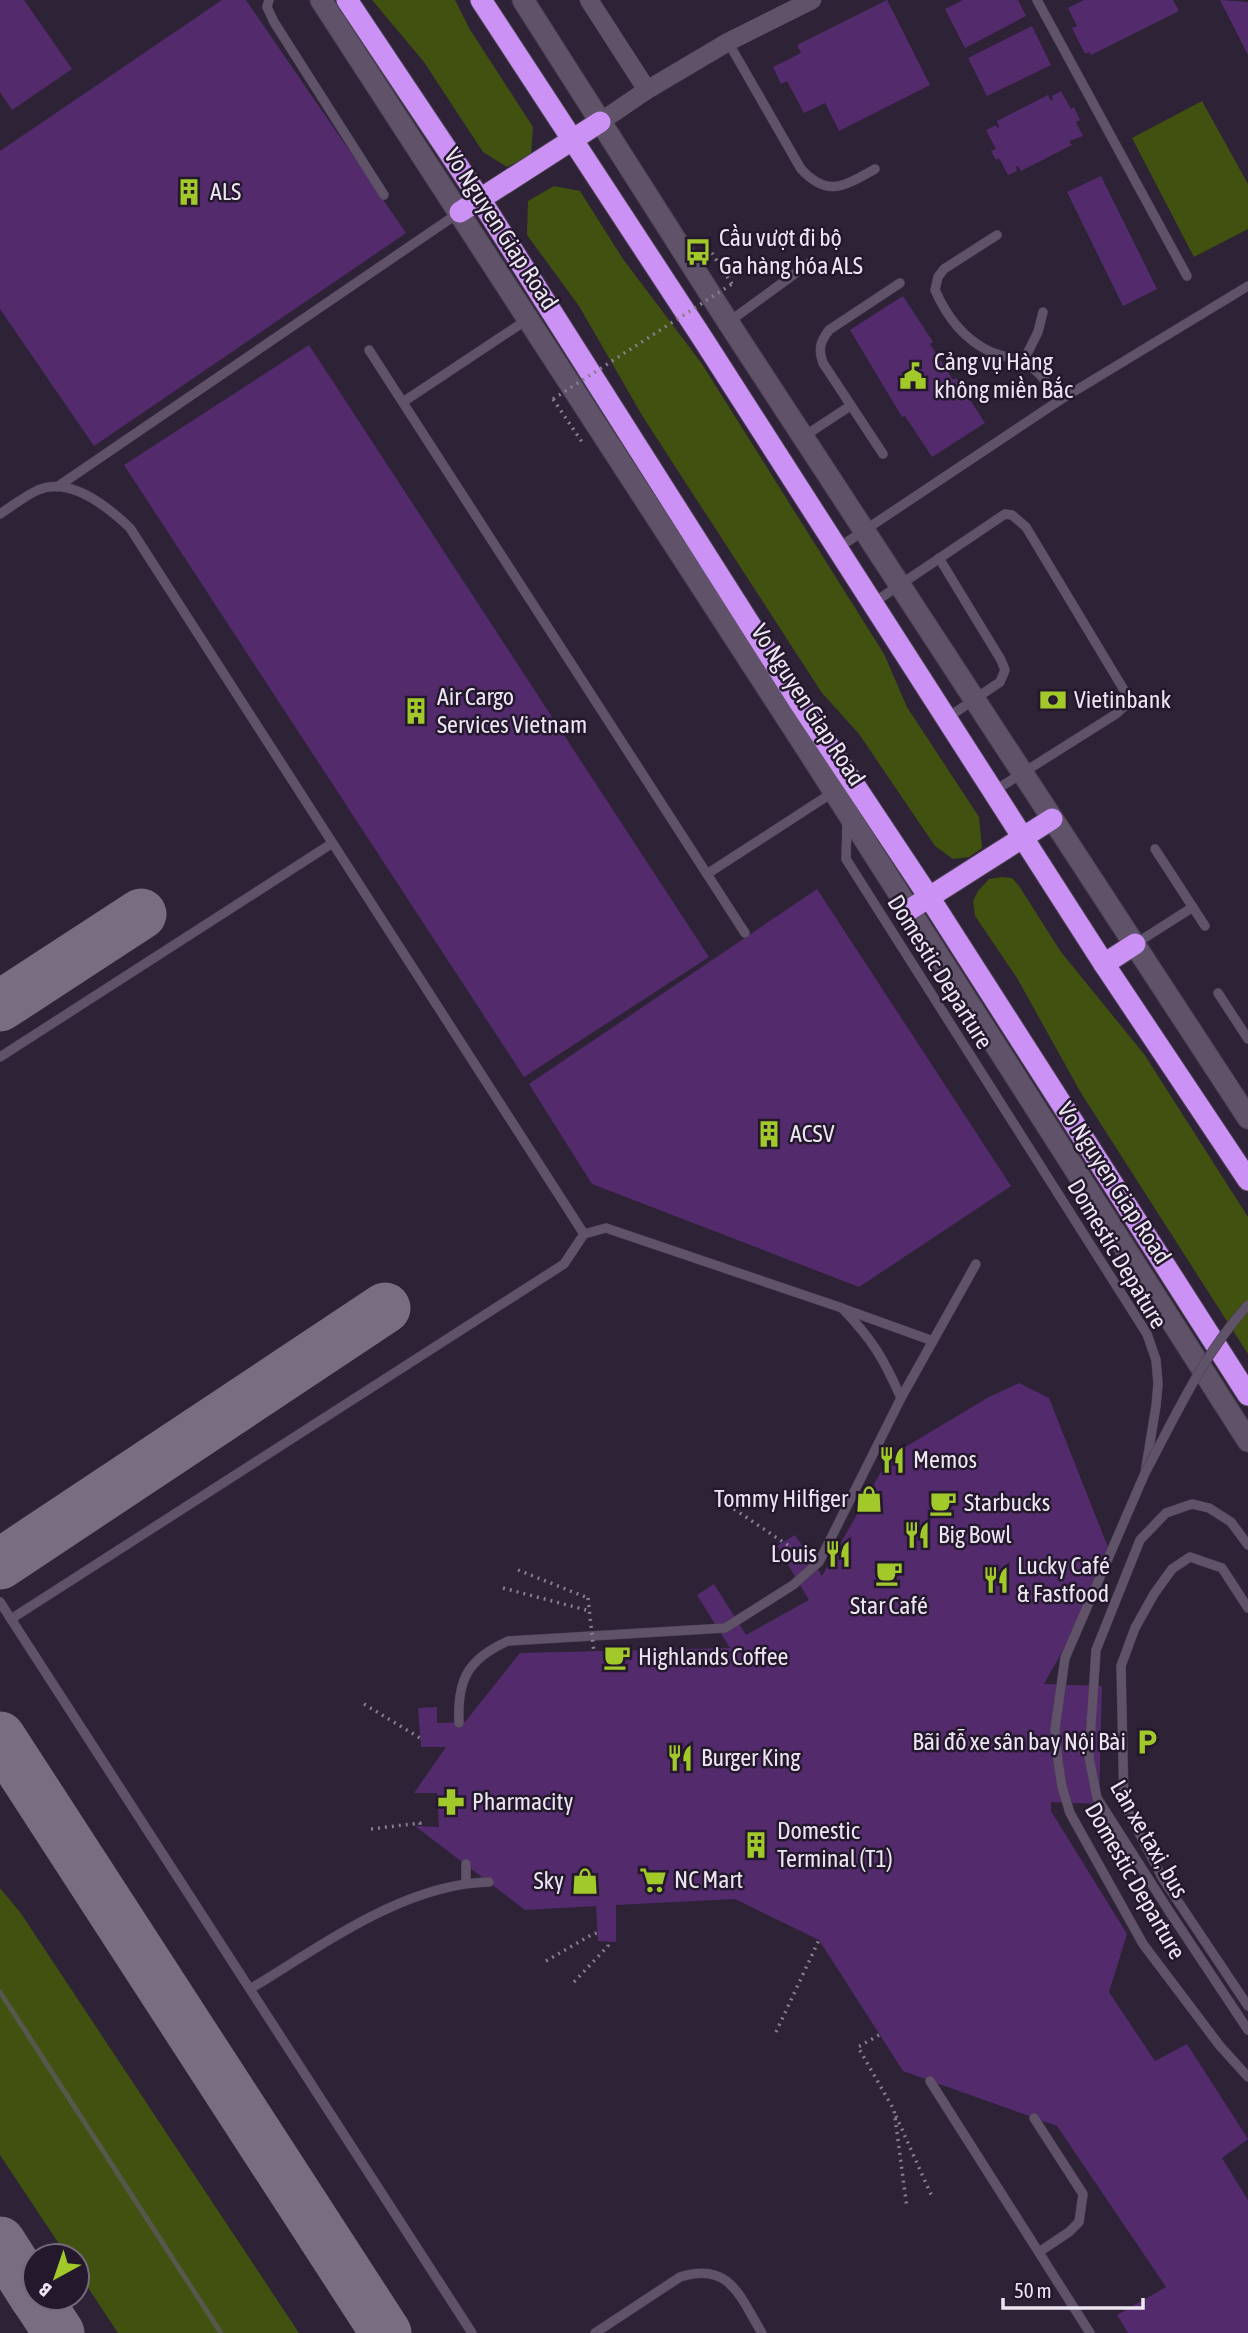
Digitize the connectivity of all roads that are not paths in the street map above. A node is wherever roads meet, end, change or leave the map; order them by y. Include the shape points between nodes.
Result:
1 (269, 0) edge
2 (321, 0) edge
3 (347, 0) edge
4 (481, 0) edge
5 (523, 0) edge
6 (589, 0) edge
7 (812, 0) edge
8 (1037, 0) edge
9 (728, 42) junction
10 (647, 90) junction
11 (600, 122) junction
12 (573, 139) junction
13 (874, 169) dead end
14 (384, 195) dead end
15 (480, 200) junction
16 (460, 212) junction
17 (997, 235) dead end
18 (811, 262) dead end
19 (1187, 276) dead end
20 (900, 283) dead end
21 (1248, 286) edge
22 (1043, 312) dead end
23 (528, 319) junction
24 (728, 323) junction
25 (369, 350) dead end
26 (1023, 362) junction
27 (1060, 400) junction
28 (403, 402) junction
29 (850, 406) junction
30 (803, 437) junction
31 (883, 454) dead end
32 (57, 487) junction
33 (0, 514) edge
34 (864, 530) junction
35 (838, 548) junction
36 (939, 558) junction
37 (900, 585) junction
38 (873, 603) junction
39 (975, 699) junction
40 (800, 702) junction
41 (947, 718) junction
42 (810, 754) junction
43 (1022, 773) junction
44 (843, 786) junction
45 (994, 791) junction
46 (847, 814) junction
47 (1052, 819) junction
48 (1023, 837) junction
49 (331, 844) junction
50 (1155, 849) dead end
51 (707, 874) junction
52 (929, 897) junction
53 (1192, 907) junction
54 (909, 910) junction
55 (1205, 926) dead end
56 (745, 933) dead end
57 (1135, 944) junction
58 (1104, 964) junction
59 (919, 975) joint
60 (1218, 993) dead end
61 (1248, 1038) edge
62 (0, 1057) edge
63 (1043, 1075) junction
64 (1036, 1110) junction
65 (1248, 1118) edge
66 (1248, 1180) edge
67 (584, 1234) junction
68 (976, 1264) dead end
69 (1248, 1305) edge
70 (842, 1308) junction
71 (933, 1341) junction
72 (1248, 1395) edge
73 (901, 1398) junction
74 (1248, 1441) edge
75 (1145, 1473) junction
76 (1248, 1545) edge
77 (0, 1602) edge
78 (1248, 1608) edge
79 (11, 1619) junction
80 (459, 1723) dead end
81 (466, 1864) dead end
82 (466, 1882) junction
83 (489, 1882) dead end
84 (250, 1989) junction
85 (1248, 2006) edge
86 (1248, 2030) edge
87 (1248, 2077) edge
88 (930, 2081) dead end
89 (1034, 2118) dead end
90 (1039, 2252) junction
91 (472, 2333) edge
92 (595, 2333) edge
93 (762, 2333) edge
94 (1090, 2333) edge

1 - 14 lane via 267,7 274,22
2 - 16 main road, Vo Nguyen Giap Road
3 - 15 highway, Vo Nguyen Giap Road
4 - 12 highway
5 - 11 main road
6 - 10 street
7 - 9 street
8 - 19 lane
9 - 10 street
9 - 13 lane via 801,169 814,183 826,188
10 - 11 street
11 - 12 highway
11 - 24 main road
12 - 15 highway
12 - 35 highway
15 - 16 highway
15 - 40 highway, Vo Nguyen Giap Road
16 - 23 main road, Vo Nguyen Giap Road
16 - 32 lane
17 - 26 lane via 944,269 935,290 966,335 989,351
18 - 24 lane
20 - 29 lane via 821,340 823,363
21 - 27 lane
22 - 26 lane
23 - 28 lane
23 - 42 main road, Vo Nguyen Giap Road
24 - 30 main road
25 - 28 lane
26 - 27 lane
27 - 34 lane
28 - 51 lane
29 - 30 lane
29 - 31 lane
30 - 34 main road
32 - 33 lane via 39,489
32 - 49 lane via 108,507 130,528
34 - 35 lane
34 - 37 main road
35 - 38 highway
36 - 37 lane
36 - 39 lane via 1005,670 1000,682
36 - 43 lane via 1005,514 1012,515 1026,527 1126,695 1126,705 1116,714
37 - 38 lane
37 - 39 main road
38 - 41 highway
39 - 41 lane
39 - 43 main road
40 - 42 main road
40 - 44 highway, Vo Nguyen Giap Road
41 - 45 highway
42 - 44 main road, Vo Nguyen Giap Road
43 - 45 lane
43 - 47 main road
44 - 46 main road, Vo Nguyen Giap Road
44 - 51 lane
44 - 52 highway, Vo Nguyen Giap Road
45 - 48 highway
46 - 54 main road, Vo Nguyen Giap Road
46 - 59 lane, Domestic Departure via 846,859
47 - 48 highway
47 - 57 main road
48 - 52 highway
48 - 58 highway
49 - 62 lane
49 - 67 lane
50 - 53 lane
51 - 56 lane
52 - 54 highway
52 - 63 highway, Vo Nguyen Giap Road
53 - 55 lane
53 - 57 lane
54 - 64 main road, Vo Nguyen Giap Road
57 - 58 highway
57 - 65 main road
58 - 66 highway
59 - 75 lane, Domestic Depature via 1147,1334 1158,1384
60 - 61 lane
63 - 64 main road
63 - 72 highway, Vo Nguyen Giap Road
64 - 74 main road, Vo Nguyen Giap Road
67 - 70 lane via 606,1228
67 - 79 lane via 564,1264
68 - 71 lane
69 - 75 lane, Domestic Departure, bridge via 1226,1329
70 - 71 lane
70 - 73 lane via 868,1335
71 - 73 lane
73 - 80 lane via 819,1562 793,1585 725,1628 508,1642 485,1651 467,1672 458,1700
75 - 87 lane, Domestic Departure via 1065,1658 1055,1729 1062,1787 1070,1813 1143,1944
76 - 86 lane, Làn xe taxi, bus via 1231,1522 1192,1504 1166,1513 1140,1540 1096,1650 1088,1756 1097,1798
77 - 79 lane
78 - 85 lane via 1222,1567 1189,1556 1172,1569 1154,1594 1121,1666 1124,1804 1163,1879
79 - 84 lane
81 - 82 lane
82 - 83 lane
82 - 84 lane via 393,1905
84 - 91 lane
88 - 90 lane
89 - 90 lane via 1083,2194 1079,2222
90 - 94 lane
92 - 93 lane via 680,2277 695,2272 724,2278

